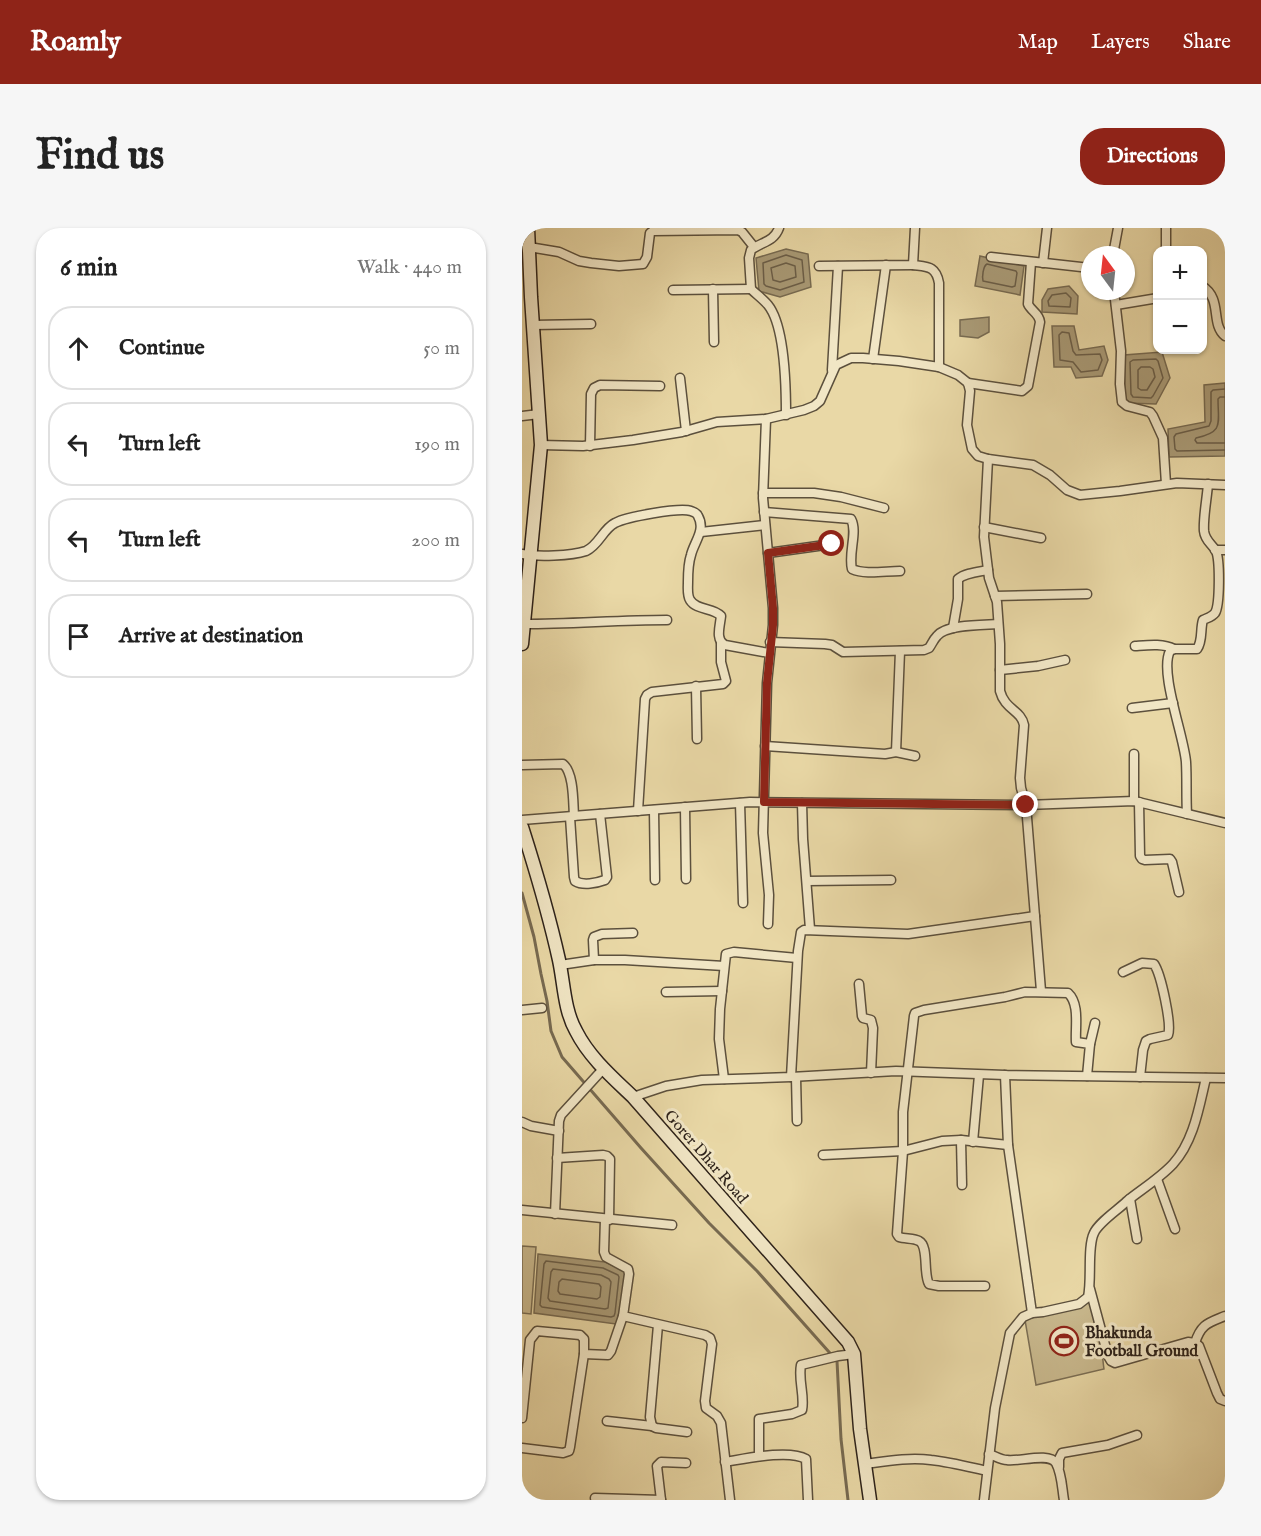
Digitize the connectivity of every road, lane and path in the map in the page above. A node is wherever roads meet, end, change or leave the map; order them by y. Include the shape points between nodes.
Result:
1 (528, 228) edge
2 (778, 228) edge
3 (915, 228) edge
4 (1047, 228) edge
5 (1118, 228) edge
6 (1166, 228) edge
7 (1115, 246) edge
8 (1166, 246) edge
9 (528, 247) junction
10 (754, 247) junction
11 (991, 257) dead end
12 (1031, 262) junction
13 (1043, 263) junction
14 (886, 265) junction
15 (913, 265) junction
16 (819, 266) dead end
17 (838, 266) junction
18 (1081, 267) edge
19 (713, 289) junction
20 (751, 289) junction
21 (673, 290) dead end
22 (1207, 290) edge
23 (1153, 299) edge
24 (1115, 300) edge
25 (1116, 305) junction
26 (533, 324) junction
27 (591, 324) dead end
28 (1225, 336) edge
29 (714, 342) dead end
30 (873, 359) junction
31 (939, 367) junction
32 (832, 373) junction
33 (680, 378) dead end
34 (968, 383) junction
35 (660, 386) dead end
36 (539, 414) junction
37 (786, 415) junction
38 (522, 416) edge
39 (766, 418) junction
40 (686, 431) junction
41 (541, 445) junction
42 (590, 446) junction
43 (988, 459) junction
44 (1166, 484) junction
45 (1208, 484) junction
46 (1225, 485) edge
47 (763, 493) junction
48 (884, 508) dead end
49 (764, 512) junction
50 (765, 525) junction
51 (984, 527) junction
52 (701, 532) junction
53 (1041, 538) dead end
54 (832, 544) dead end
55 (1220, 550) edge
56 (768, 553) junction
57 (526, 555) edge
58 (988, 570) junction
59 (900, 571) dead end
60 (1222, 592) edge
61 (1087, 594) dead end
62 (995, 596) junction
63 (667, 620) dead end
64 (524, 624) junction
65 (998, 624) junction
66 (954, 628) junction
67 (770, 642) junction
68 (522, 644) edge
69 (721, 644) junction
70 (1135, 645) dead end
71 (1174, 649) junction
72 (900, 651) junction
73 (769, 653) junction
74 (1065, 660) dead end
75 (1000, 670) junction
76 (696, 686) junction
77 (1173, 703) junction
78 (1132, 708) dead end
79 (697, 739) dead end
80 (765, 746) junction
81 (896, 753) junction
82 (1134, 754) dead end
83 (915, 756) dead end
84 (522, 765) edge
85 (764, 802) junction
86 (1137, 802) junction
87 (740, 803) junction
88 (802, 803) junction
89 (1026, 805) junction
90 (685, 807) junction
91 (654, 810) junction
92 (638, 811) junction
93 (600, 814) junction
94 (1187, 814) junction
95 (572, 816) junction
96 (522, 820) edge
97 (1225, 823) edge
98 (522, 827) edge
99 (686, 879) dead end
100 (656, 880) dead end
101 (891, 880) dead end
102 (807, 881) junction
103 (1179, 892) dead end
104 (743, 903) dead end
105 (1035, 916) junction
106 (768, 924) dead end
107 (810, 929) junction
108 (633, 933) dead end
109 (797, 958) junction
110 (594, 960) junction
111 (560, 965) junction
112 (724, 966) junction
113 (1123, 972) dead end
114 (859, 984) dead end
115 (722, 991) junction
116 (1041, 991) junction
117 (666, 992) dead end
118 (542, 1008) dead end
119 (522, 1010) edge
120 (1095, 1023) dead end
121 (1090, 1044) junction
122 (604, 1068) junction
123 (908, 1071) junction
124 (871, 1072) junction
125 (979, 1075) junction
126 (1005, 1076) junction
127 (1087, 1076) junction
128 (793, 1077) junction
129 (1140, 1077) junction
130 (1206, 1078) junction
131 (1225, 1078) edge
132 (724, 1079) junction
133 (633, 1097) junction
134 (797, 1121) dead end
135 (522, 1122) edge
136 (559, 1131) junction
137 (961, 1140) junction
138 (973, 1142) junction
139 (1008, 1145) junction
140 (903, 1150) junction
141 (823, 1155) dead end
142 (557, 1158) junction
143 (1157, 1179) junction
144 (962, 1185) dead end
145 (1130, 1199) junction
146 (522, 1210) edge
147 (555, 1214) junction
148 (607, 1220) junction
149 (672, 1225) dead end
150 (1175, 1229) dead end
151 (1137, 1239) dead end
152 (985, 1286) dead end
153 (1090, 1289) junction
154 (1032, 1313) junction
155 (623, 1316) junction
156 (1225, 1316) edge
157 (658, 1325) junction
158 (1195, 1342) junction
159 (584, 1354) junction
160 (854, 1354) junction
161 (525, 1359) edge
162 (1225, 1401) edge
163 (522, 1418) edge
164 (607, 1421) dead end
165 (652, 1426) junction
166 (687, 1432) dead end
167 (1137, 1436) dead end
168 (522, 1448) edge
169 (989, 1454) junction
170 (759, 1456) junction
171 (725, 1462) junction
172 (686, 1463) dead end
173 (865, 1464) junction
174 (1059, 1470) junction
175 (987, 1471) junction
176 (595, 1498) dead end
177 (661, 1500) edge
178 (730, 1500) edge
179 (808, 1500) edge
180 (870, 1500) edge
181 (984, 1500) edge
182 (1064, 1500) edge

1 - 9 street
2 - 10 street via 773,239
3 - 15 street
4 - 13 street
5 - 7 street
6 - 8 street
9 - 10 street via 559,252 579,261 619,266 643,264 653,231 738,230
9 - 26 street
10 - 20 street via 749,258
11 - 12 street
12 - 13 street
12 - 34 street via 1028,304 1040,322 1028,386 1022,391
13 - 18 street
14 - 15 street
14 - 17 street
14 - 30 street
15 - 31 street via 927,266 938,275
16 - 17 street
17 - 32 street
19 - 20 street
19 - 21 street
19 - 29 street
20 - 37 street via 769,307 776,324 783,351
22 - 28 street via 1216,304 1219,326
23 - 25 street
24 - 25 street
25 - 44 street via 1122,402 1153,416 1163,438
26 - 27 street
26 - 36 street
30 - 31 street
30 - 32 street via 851,358 836,365
31 - 34 street
32 - 37 street via 820,401
33 - 40 street
34 - 43 street via 967,425 972,448 978,456
35 - 42 street via 594,388
36 - 38 street
36 - 41 street
37 - 39 street
39 - 40 street via 717,422
39 - 47 street
40 - 42 street
41 - 42 street
41 - 57 street
43 - 44 street via 1033,465 1080,495
43 - 51 street
44 - 45 street
45 - 46 street
45 - 55 street via 1204,532 1208,543
47 - 48 street via 814,493
47 - 49 street
49 - 50 street
49 - 59 street via 851,519 852,569
50 - 52 street
50 - 56 street
51 - 53 street
51 - 58 street
52 - 57 street via 698,516 681,510 615,523 587,550
52 - 69 street via 688,564 689,599 721,616
54 - 56 street
55 - 60 street via 1217,558
56 - 67 street via 773,608
57 - 64 street
58 - 62 street
58 - 66 street via 958,579
60 - 71 street via 1216,611 1203,620 1200,646 1192,650
61 - 62 street
62 - 65 street
63 - 64 street
64 - 68 street
65 - 66 street
65 - 75 street
66 - 72 street via 936,636 929,648
67 - 72 street via 825,644 843,652
67 - 73 street
69 - 73 street
69 - 76 street via 726,681
70 - 71 street via 1167,645
71 - 77 street via 1167,658
72 - 81 street
73 - 80 street
74 - 75 street
75 - 89 street via 1002,699 1023,719 1020,778
76 - 79 street
76 - 92 street via 652,692 645,699
77 - 78 street
77 - 94 street via 1186,761
80 - 81 street
80 - 85 street
81 - 83 street
82 - 86 street
84 - 95 street via 566,766
85 - 87 street
85 - 88 street
85 - 106 street
86 - 89 street
86 - 94 street
86 - 103 street via 1140,856 1145,860 1170,859
87 - 90 street
87 - 104 street
88 - 89 street
88 - 102 street
89 - 105 street
90 - 91 street
90 - 99 street
91 - 92 street
91 - 100 street
92 - 93 street
93 - 95 street
93 - 95 street via 607,877 602,882 582,884 574,877
94 - 97 street
95 - 96 street
98 - 111 street, Gorer Dhar Road
101 - 102 street
102 - 107 street
105 - 107 street via 908,934
105 - 116 street
107 - 109 street via 801,932
108 - 110 street via 594,937
109 - 112 street via 729,952
109 - 128 street
110 - 111 street
110 - 112 street
111 - 122 street, Gorer Dhar Road via 574,1029
112 - 115 street
113 - 129 street via 1143,963 1157,967 1170,1023 1168,1035 1144,1044
114 - 124 street via 862,1016 871,1020 873,1028
115 - 117 street
115 - 132 street via 719,1039
116 - 121 street via 1071,996 1076,1042
116 - 123 street via 915,1013
118 - 119 street
120 - 121 street
121 - 127 street
122 - 133 street, Gorer Dhar Road
122 - 136 street via 561,1115
123 - 124 street
123 - 125 street
123 - 140 street
124 - 128 street
125 - 126 street
125 - 138 street
126 - 127 street
126 - 139 street
127 - 129 street
128 - 132 street
128 - 134 street
129 - 130 street
130 - 131 street
130 - 143 street via 1187,1144
132 - 133 street via 666,1086
133 - 160 street, Gorer Dhar Road via 848,1342
135 - 136 street
136 - 142 street
137 - 138 street
137 - 140 street
137 - 144 street
138 - 139 street
139 - 154 street
140 - 141 street
140 - 152 street via 897,1234 922,1242 929,1284
142 - 147 street
142 - 148 street via 607,1156
143 - 145 street
143 - 150 street
145 - 151 street
145 - 153 street via 1093,1233
146 - 147 street
147 - 148 street
148 - 149 street
148 - 155 street via 606,1257 628,1269 629,1274
153 - 154 street via 1088,1297 1079,1304
153 - 158 street via 1111,1361
154 - 169 street via 1023,1317 1010,1333
155 - 157 street
155 - 159 street via 608,1355
156 - 158 street via 1203,1326
157 - 165 street
157 - 171 street via 710,1338 705,1401 706,1408 721,1423
158 - 162 street via 1220,1399
159 - 161 street via 584,1339 580,1335 537,1331
159 - 168 street via 568,1451
160 - 170 street via 800,1367 802,1410 759,1419
160 - 173 street
161 - 163 street
164 - 165 street
165 - 166 street
167 - 174 street via 1062,1453
169 - 174 street via 1007,1461 1050,1458
169 - 175 street
170 - 171 street
170 - 179 street via 806,1459
171 - 178 street
172 - 177 street via 661,1462 657,1466
173 - 175 street via 930,1459
173 - 180 street
174 - 182 street
175 - 181 street
176 - 177 street

